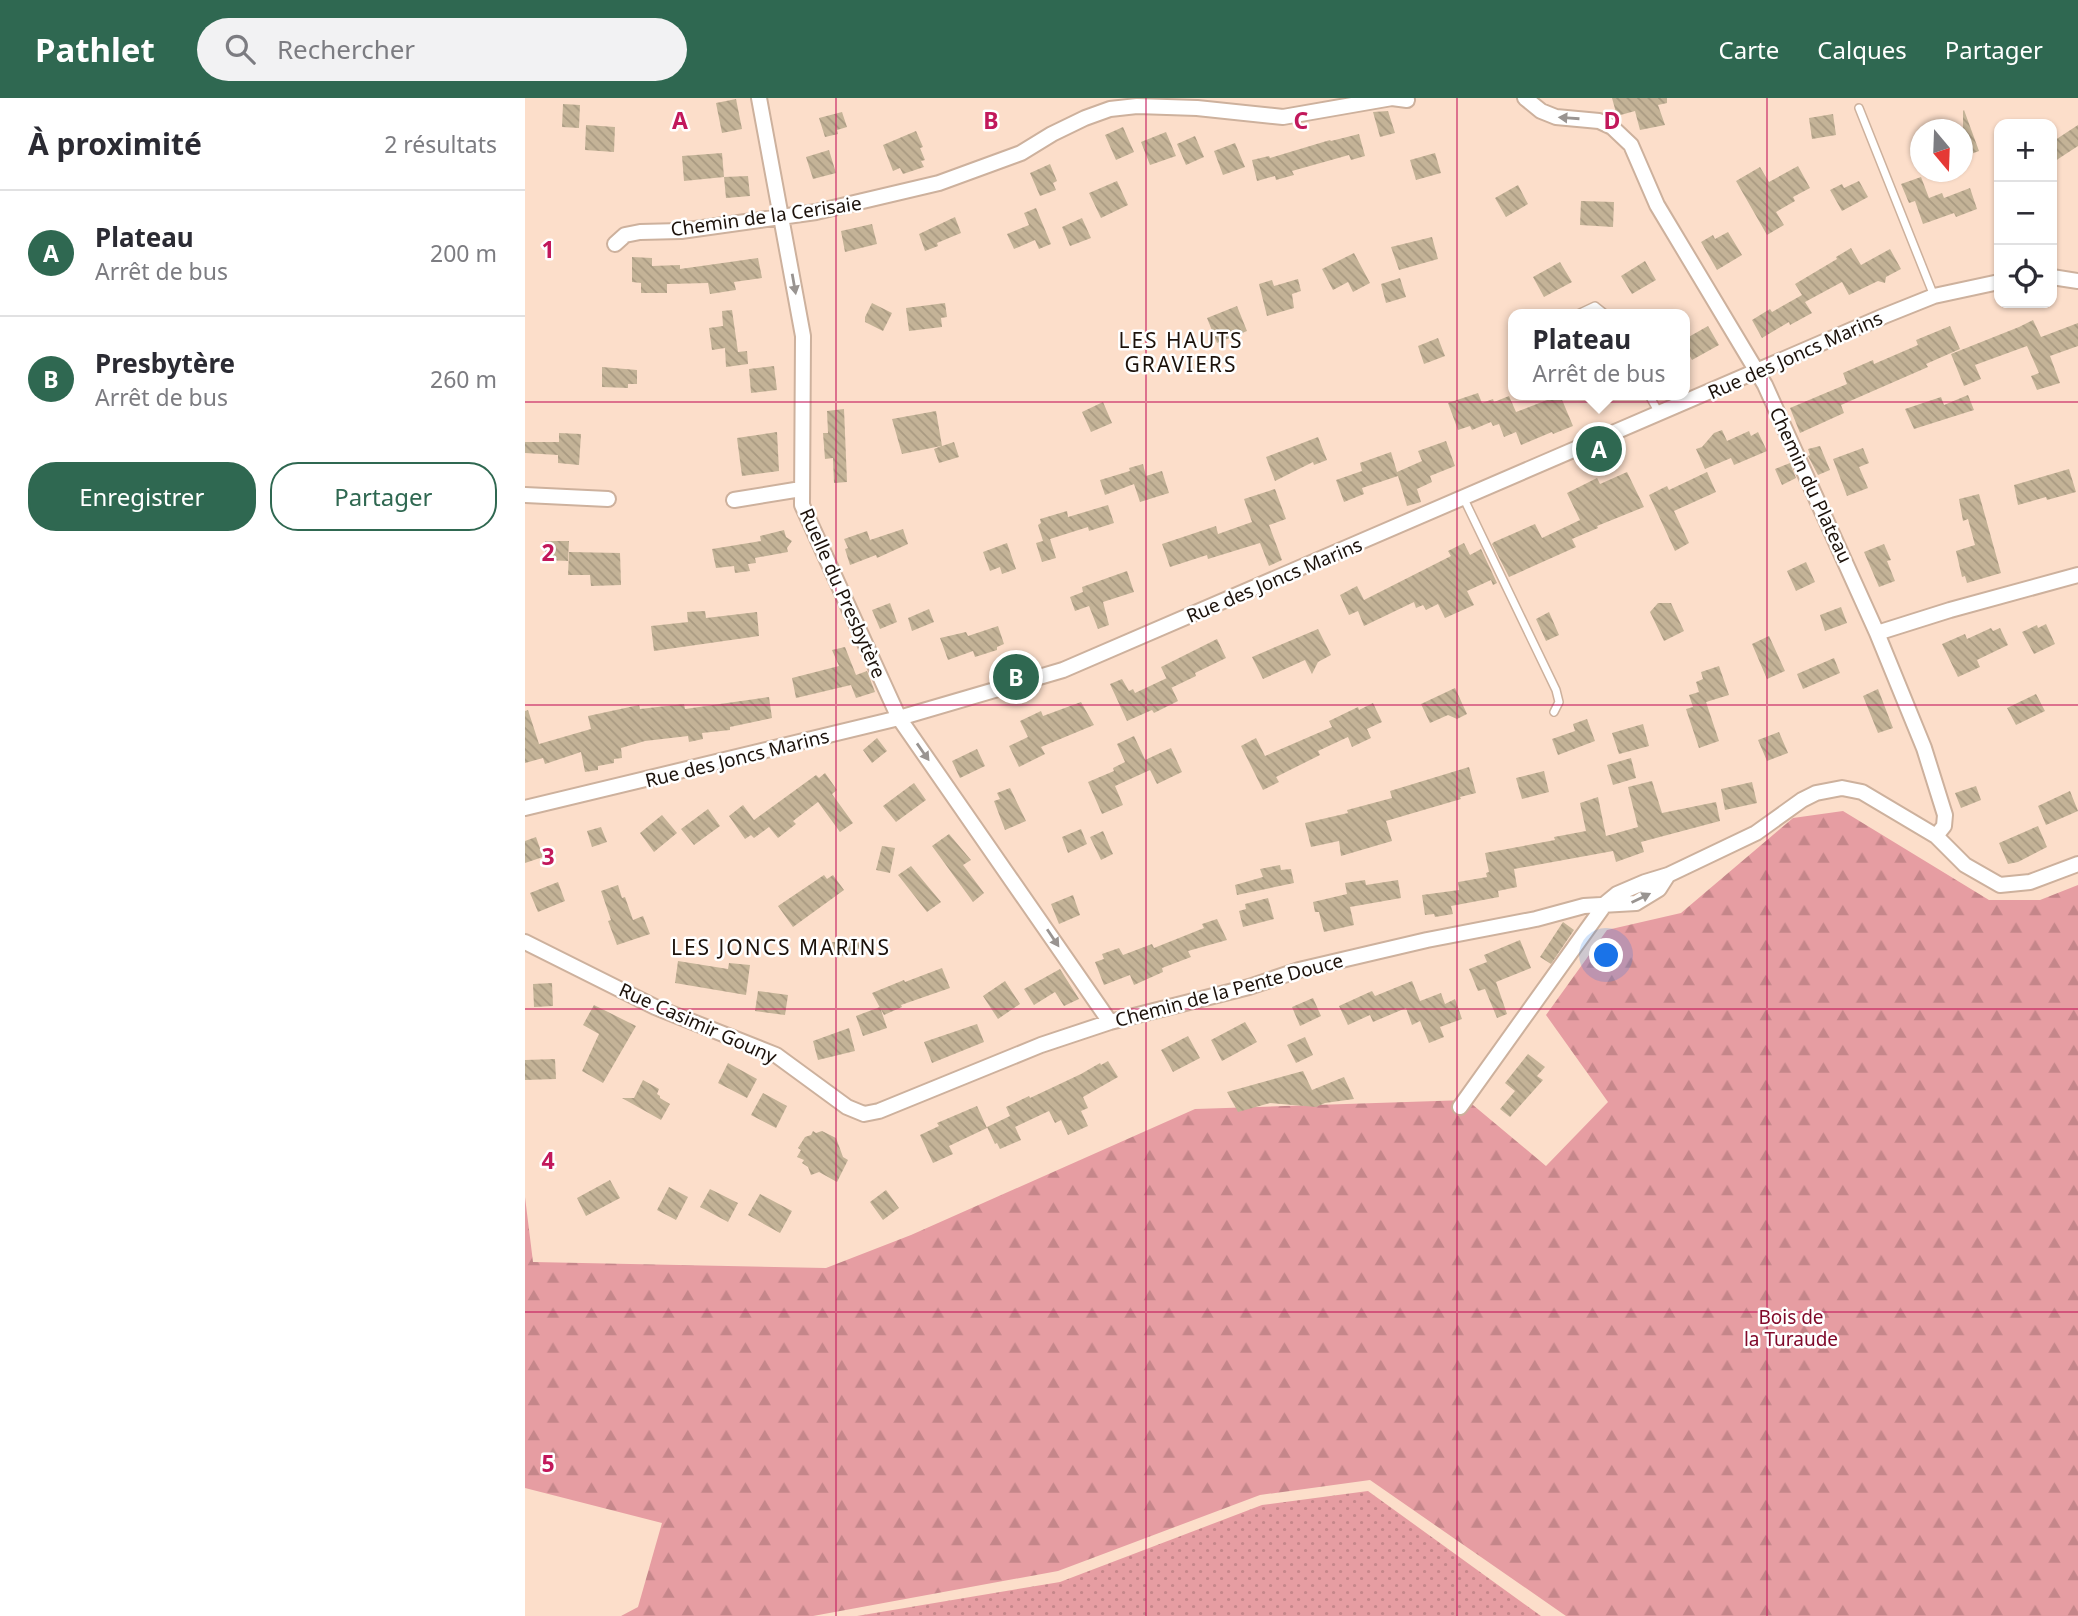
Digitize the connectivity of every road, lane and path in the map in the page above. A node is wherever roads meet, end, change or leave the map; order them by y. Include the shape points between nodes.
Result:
1 (759, 98) edge
2 (1525, 98) edge
3 (1407, 100) dead end
4 (1317, 103) edge
5 (1859, 108) dead end
6 (781, 217) junction
7 (615, 244) dead end
8 (2057, 278) edge
9 (2078, 281) edge
10 (1994, 283) edge
11 (1934, 296) junction
12 (1757, 371) junction
13 (1652, 400) edge
14 (1659, 414) junction
15 (801, 489) junction
16 (525, 495) edge
17 (608, 499) dead end
18 (1464, 499) junction
19 (734, 500) dead end
20 (2078, 575) edge
21 (1877, 633) junction
22 (1554, 712) dead end
23 (899, 718) junction
24 (525, 808) edge
25 (1935, 836) junction
26 (2078, 864) edge
27 (1605, 903) junction
28 (525, 942) edge
29 (1110, 1022) junction
30 (1460, 1107) dead end
31 (864, 1114) joint

1 - 6 street, Ruelle du Presbytère
12 -> 2 street, Chemin du Plateau via 1702,283 1631,145 1599,121 1556,117
3 - 4 street, Chemin de la Cerisaie
4 - 6 street, Chemin de la Cerisaie via 1283,117 1197,108 1110,110 1085,118 1021,153 939,183
5 - 11 lane
6 - 7 street, Chemin de la Cerisaie via 640,232 625,235
6 -> 15 street, Ruelle du Presbytère via 803,336
8 - 9 street
10 - 11 street, Rue des Joncs Marins
11 - 12 street, Rue des Joncs Marins
12 - 14 street, Rue des Joncs Marins
12 - 21 street, Chemin du Plateau
13 - 14 lane
14 - 18 street, Rue des Joncs Marins
15 - 19 street
15 - 23 street, Ruelle du Presbytère via 802,505
16 - 17 street
18 - 22 lane via 1556,690 1559,702
18 - 23 street, Rue des Joncs Marins via 1063,670
20 - 21 street
21 - 25 street, Chemin du Plateau via 1924,748 1945,815 1944,826
23 - 24 street, Rue des Joncs Marins
23 -> 29 street, Ruelle du Presbytère
25 - 26 street via 1965,865 2000,885 2030,882
25 - 27 street via 1862,792 1826,790 1802,800 1756,833
27 - 29 street, Chemin de la Pente Douce via 1312,967
27 - 30 street
28 - 31 street, Rue Casimir Gouny via 655,1007 776,1055
29 - 31 street, Chemin de la Pente Douce

